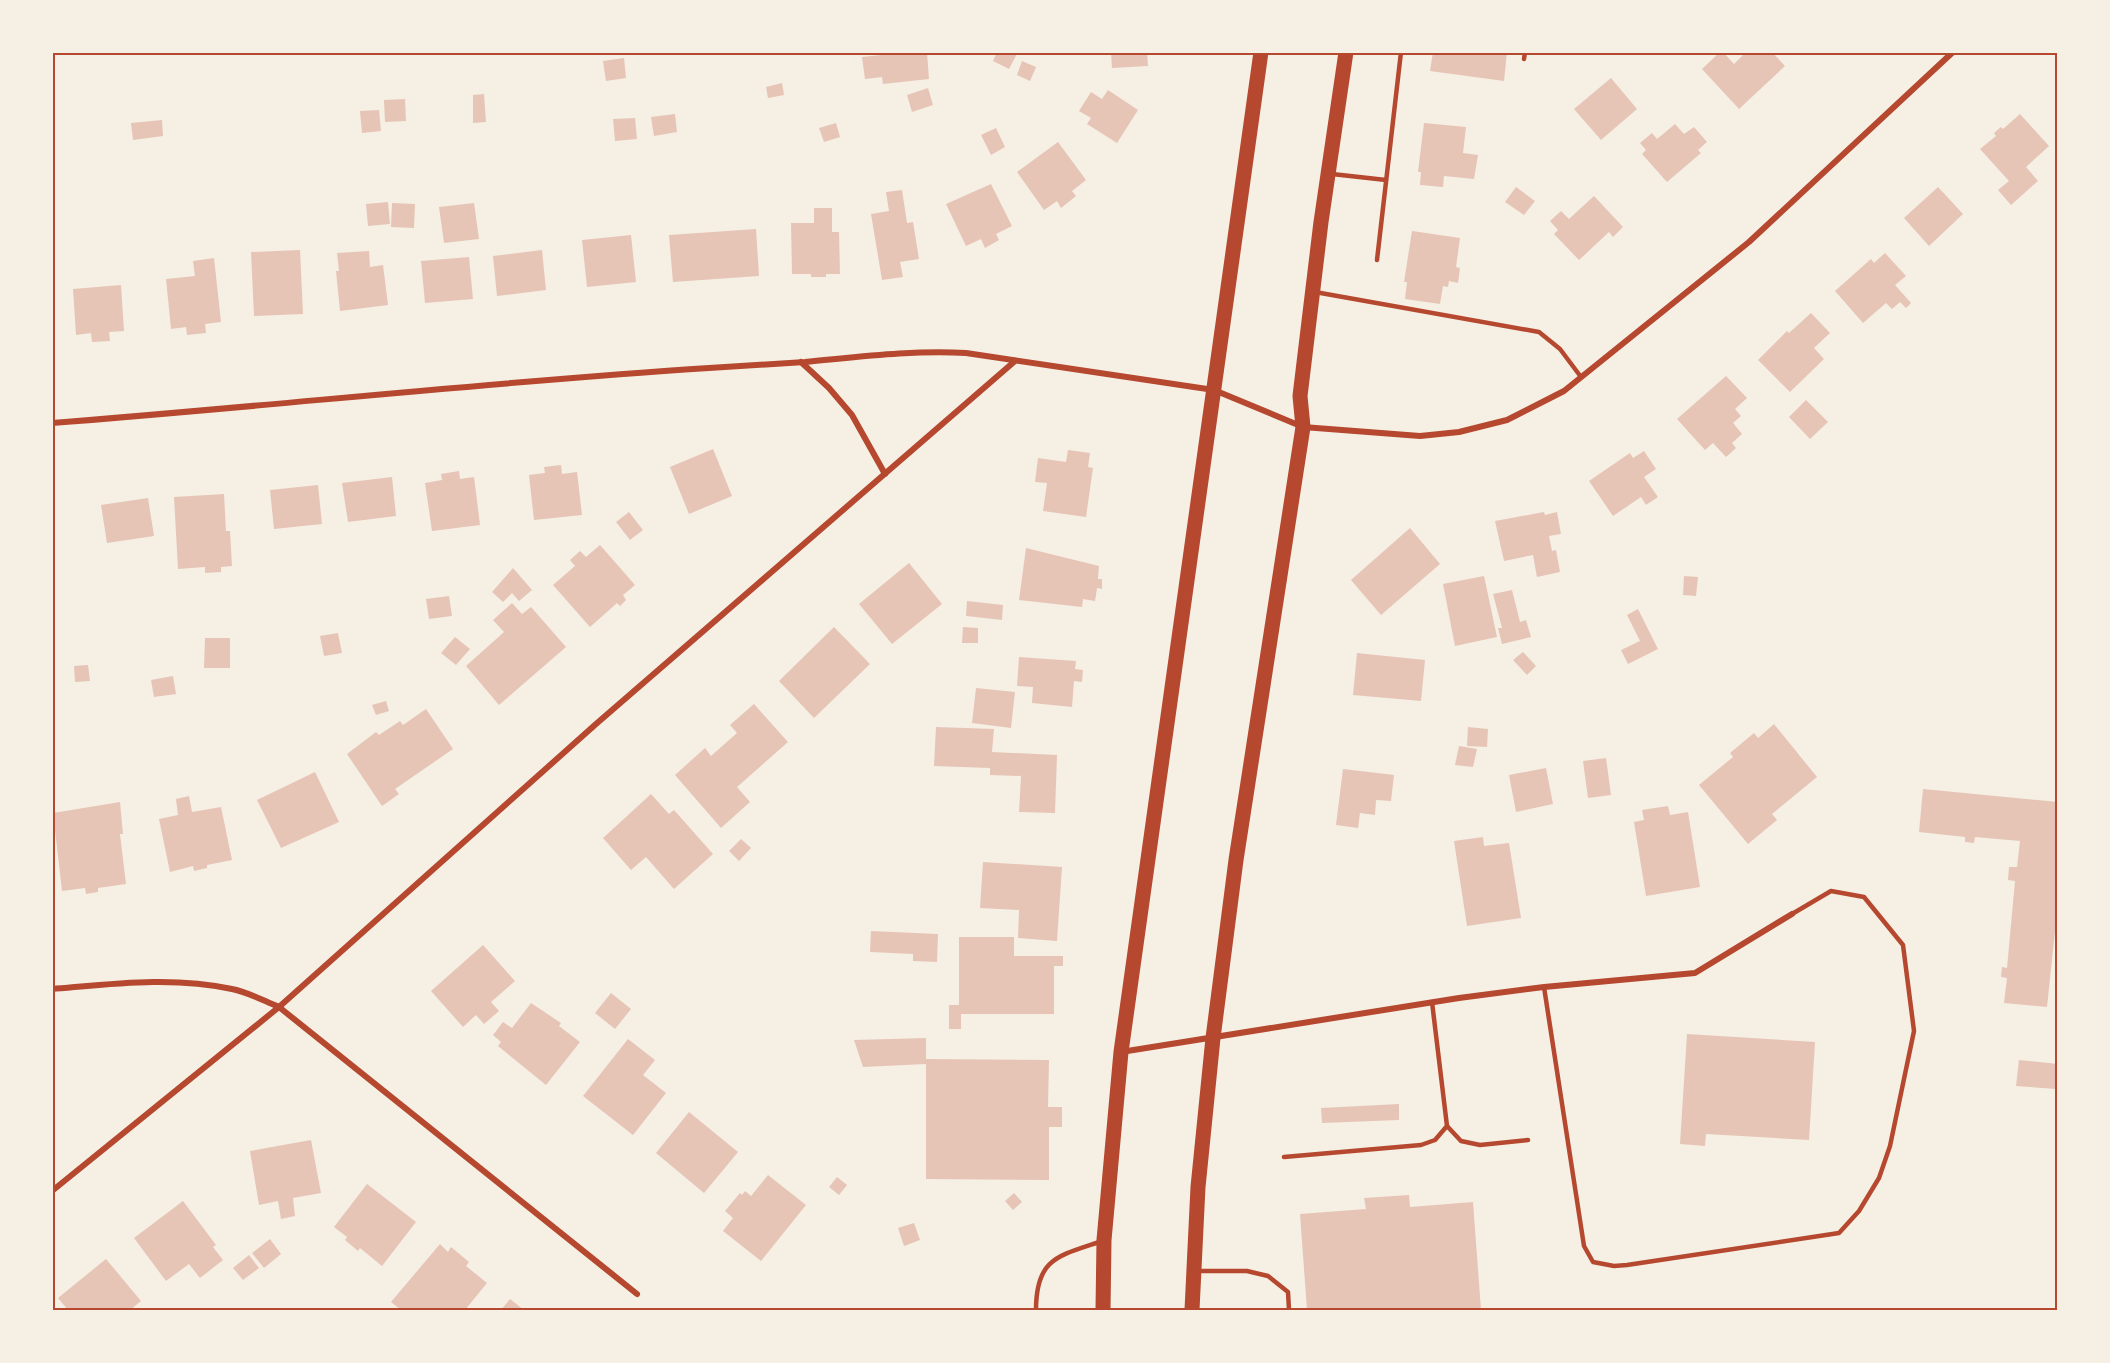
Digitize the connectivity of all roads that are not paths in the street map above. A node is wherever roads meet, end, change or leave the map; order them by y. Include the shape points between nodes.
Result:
1 (1261, 52) edge
2 (1346, 52) edge
3 (1401, 52) edge
4 (1525, 52) edge
5 (1953, 52) edge
6 (1524, 59) dead end
7 (1329, 174) junction
8 (1386, 180) junction
9 (1377, 260) dead end
10 (1313, 292) junction
11 (1015, 361) junction
12 (801, 362) junction
13 (1581, 378) junction
14 (1214, 390) junction
15 (52, 423) edge
16 (1303, 427) junction
17 (885, 474) junction
18 (1792, 914) joint
19 (1544, 987) junction
20 (52, 989) edge
21 (1432, 1002) junction
22 (279, 1007) junction
23 (1213, 1038) junction
24 (1121, 1052) junction
25 (1447, 1126) junction
26 (1528, 1140) dead end
27 (1284, 1157) dead end
28 (52, 1191) edge
29 (1104, 1240) junction
30 (1194, 1271) junction
31 (637, 1294) dead end
32 (1036, 1311) edge
33 (1103, 1311) edge
34 (1192, 1311) edge
35 (1289, 1311) edge

1 - 14 main road
2 - 7 main road
3 - 8 lane
4 - 6 lane
5 - 13 street via 1749,242
7 - 8 lane
7 - 10 main road
8 - 9 lane
10 - 13 lane via 1539,332 1560,349
10 - 16 main road via 1300,396
11 - 12 street via 928,351
11 - 14 street
11 - 17 street
12 - 15 street via 604,375
12 - 17 street via 852,415
13 - 16 street via 1507,420 1459,432 1420,436
14 - 16 street
14 - 24 main road
16 - 23 main road via 1236,860
17 - 22 street via 596,724
18 - 19 street via 1695,973
18 - 19 lane via 1831,891 1864,897 1903,945 1914,1031 1890,1146 1859,1212 1839,1233 1627,1265 1593,1262 1584,1246
19 - 21 street
20 - 22 street via 188,981 234,989
21 - 23 street
21 - 25 lane
22 - 28 street
22 - 31 street
23 - 24 street
23 - 30 main road
24 - 29 main road
25 - 26 lane via 1461,1141 1480,1145
25 - 27 lane via 1435,1140 1421,1145
29 - 32 lane via 1052,1260 1039,1277
29 - 33 main road
30 - 34 main road
30 - 35 lane via 1247,1271 1268,1276 1288,1292

